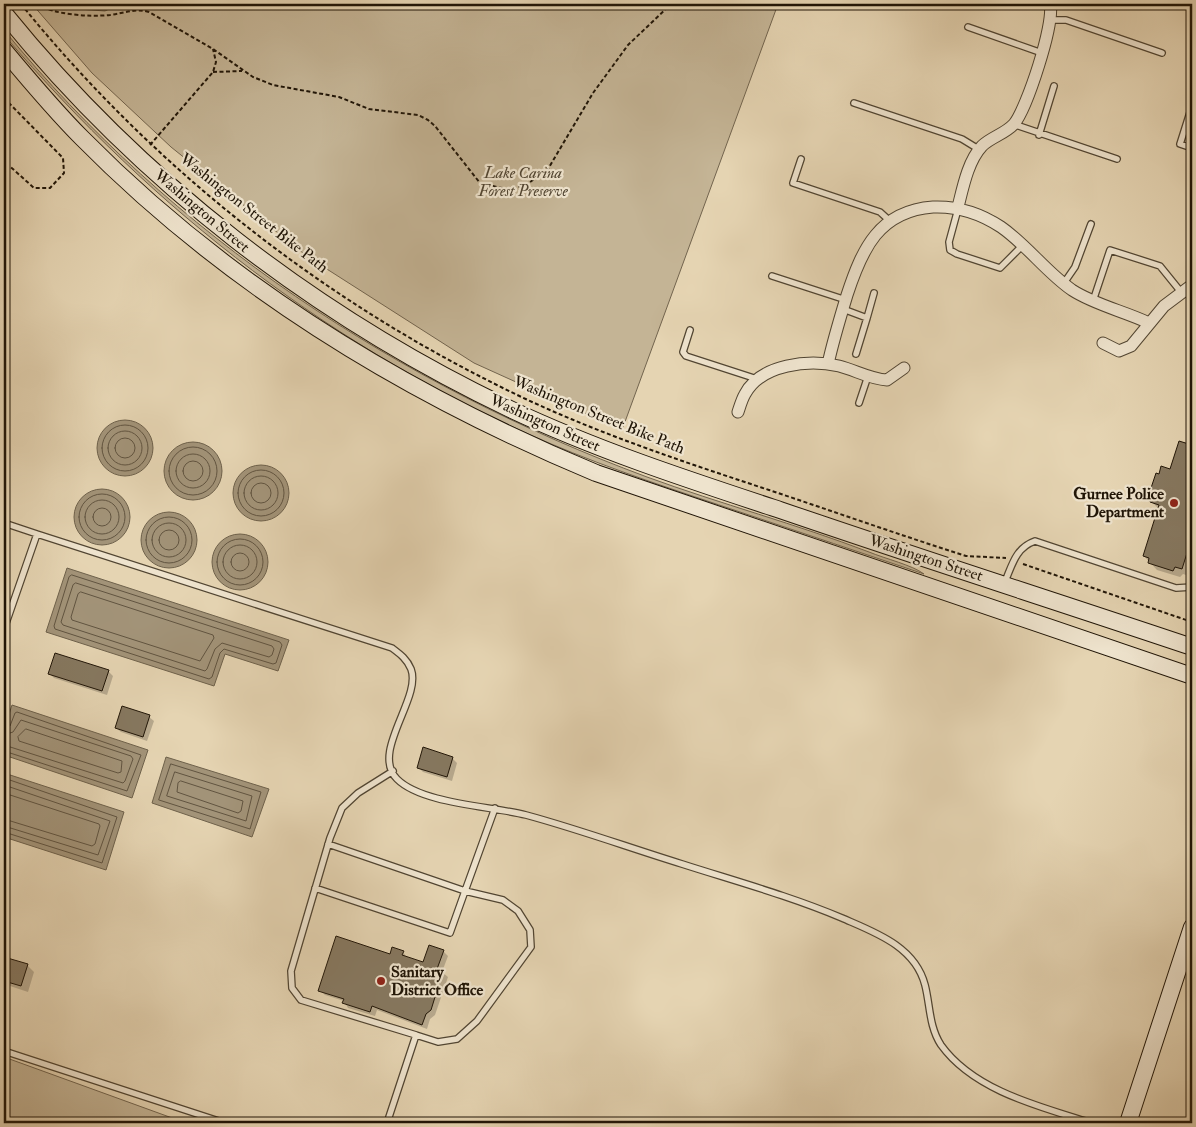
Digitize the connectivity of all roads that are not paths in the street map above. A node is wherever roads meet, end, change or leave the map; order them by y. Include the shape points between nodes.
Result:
1 (1050, 4) edge
2 (4, 13) edge
3 (1051, 20) junction
4 (968, 27) dead end
5 (4, 50) edge
6 (1042, 53) junction
7 (1162, 53) dead end
8 (1054, 86) dead end
9 (854, 103) dead end
10 (1192, 106) edge
11 (1013, 124) junction
12 (1039, 135) junction
13 (1192, 148) edge
14 (980, 150) junction
15 (801, 159) dead end
16 (1117, 159) dead end
17 (958, 207) junction
18 (891, 222) junction
19 (1091, 224) dead end
20 (1022, 245) junction
21 (772, 276) dead end
22 (1064, 283) junction
23 (1192, 285) edge
24 (1181, 292) junction
25 (874, 294) dead end
26 (1093, 301) junction
27 (844, 305) junction
28 (867, 318) junction
29 (1149, 323) junction
30 (690, 330) dead end
31 (1102, 342) dead end
32 (856, 354) dead end
33 (828, 364) junction
34 (904, 368) dead end
35 (868, 376) junction
36 (757, 380) junction
37 (859, 403) dead end
38 (738, 412) dead end
39 (4, 523) edge
40 (37, 534) junction
41 (1004, 584) junction
42 (1192, 587) edge
43 (4, 627) edge
44 (1192, 647) edge
45 (1192, 676) edge
46 (393, 771) junction
47 (495, 808) junction
48 (328, 844) junction
49 (315, 888) junction
50 (465, 891) junction
51 (1191, 938) edge
52 (416, 1035) junction
53 (4, 1051) edge
54 (224, 1123) edge
55 (387, 1123) edge
56 (1092, 1123) edge
57 (1128, 1123) edge

1 - 3 street
2 - 41 main road, Washington Street via 92,112 205,215 318,300 398,350 511,410 601,449
3 - 6 street
3 - 7 lane via 1066,20
4 - 6 lane
5 - 45 main road, Washington Street via 82,138 180,227 289,310 419,390 502,433 596,473
6 - 11 street via 1022,111
8 - 12 lane
9 - 14 lane via 962,139
10 - 13 lane via 1180,144
11 - 12 lane
11 - 14 street
12 - 16 lane
14 - 17 street via 970,167
15 - 18 lane via 793,182 880,212
17 - 18 street via 922,208
17 - 20 street via 1000,227
17 - 20 lane via 950,250 1000,268
18 - 27 street via 863,251
19 - 22 lane via 1075,268
20 - 22 street
21 - 27 lane
22 - 26 street
23 - 24 street
24 - 26 lane via 1160,266 1110,250
24 - 29 street
25 - 28 lane
26 - 29 street
27 - 28 lane
27 - 33 street
28 - 32 lane
29 - 31 street via 1131,346 1119,351
30 - 36 lane via 683,352 686,356
33 - 35 street
33 - 36 street via 783,368
34 - 35 street via 887,380
35 - 37 lane
36 - 38 street via 745,393
39 - 40 lane
40 - 43 lane
40 - 46 lane via 392,648 406,659 412,671 410,690 392,744 390,765
41 - 42 lane via 1018,551 1035,541 1176,588
41 - 44 main road, Washington Street
46 - 47 lane via 397,778 419,792 452,802
46 - 48 lane via 358,793 342,808
47 - 50 lane
47 - 56 lane via 806,904 887,938 913,959 924,984 928,1011 940,1044 964,1069 996,1088
48 - 49 lane
48 - 50 lane
49 - 50 lane via 450,932
49 - 52 lane via 291,971 292,988 301,1000
50 - 52 lane via 504,900 518,911 530,930 531,947 478,1021 458,1039 438,1042
51 - 57 main road
52 - 55 lane
53 - 54 lane

